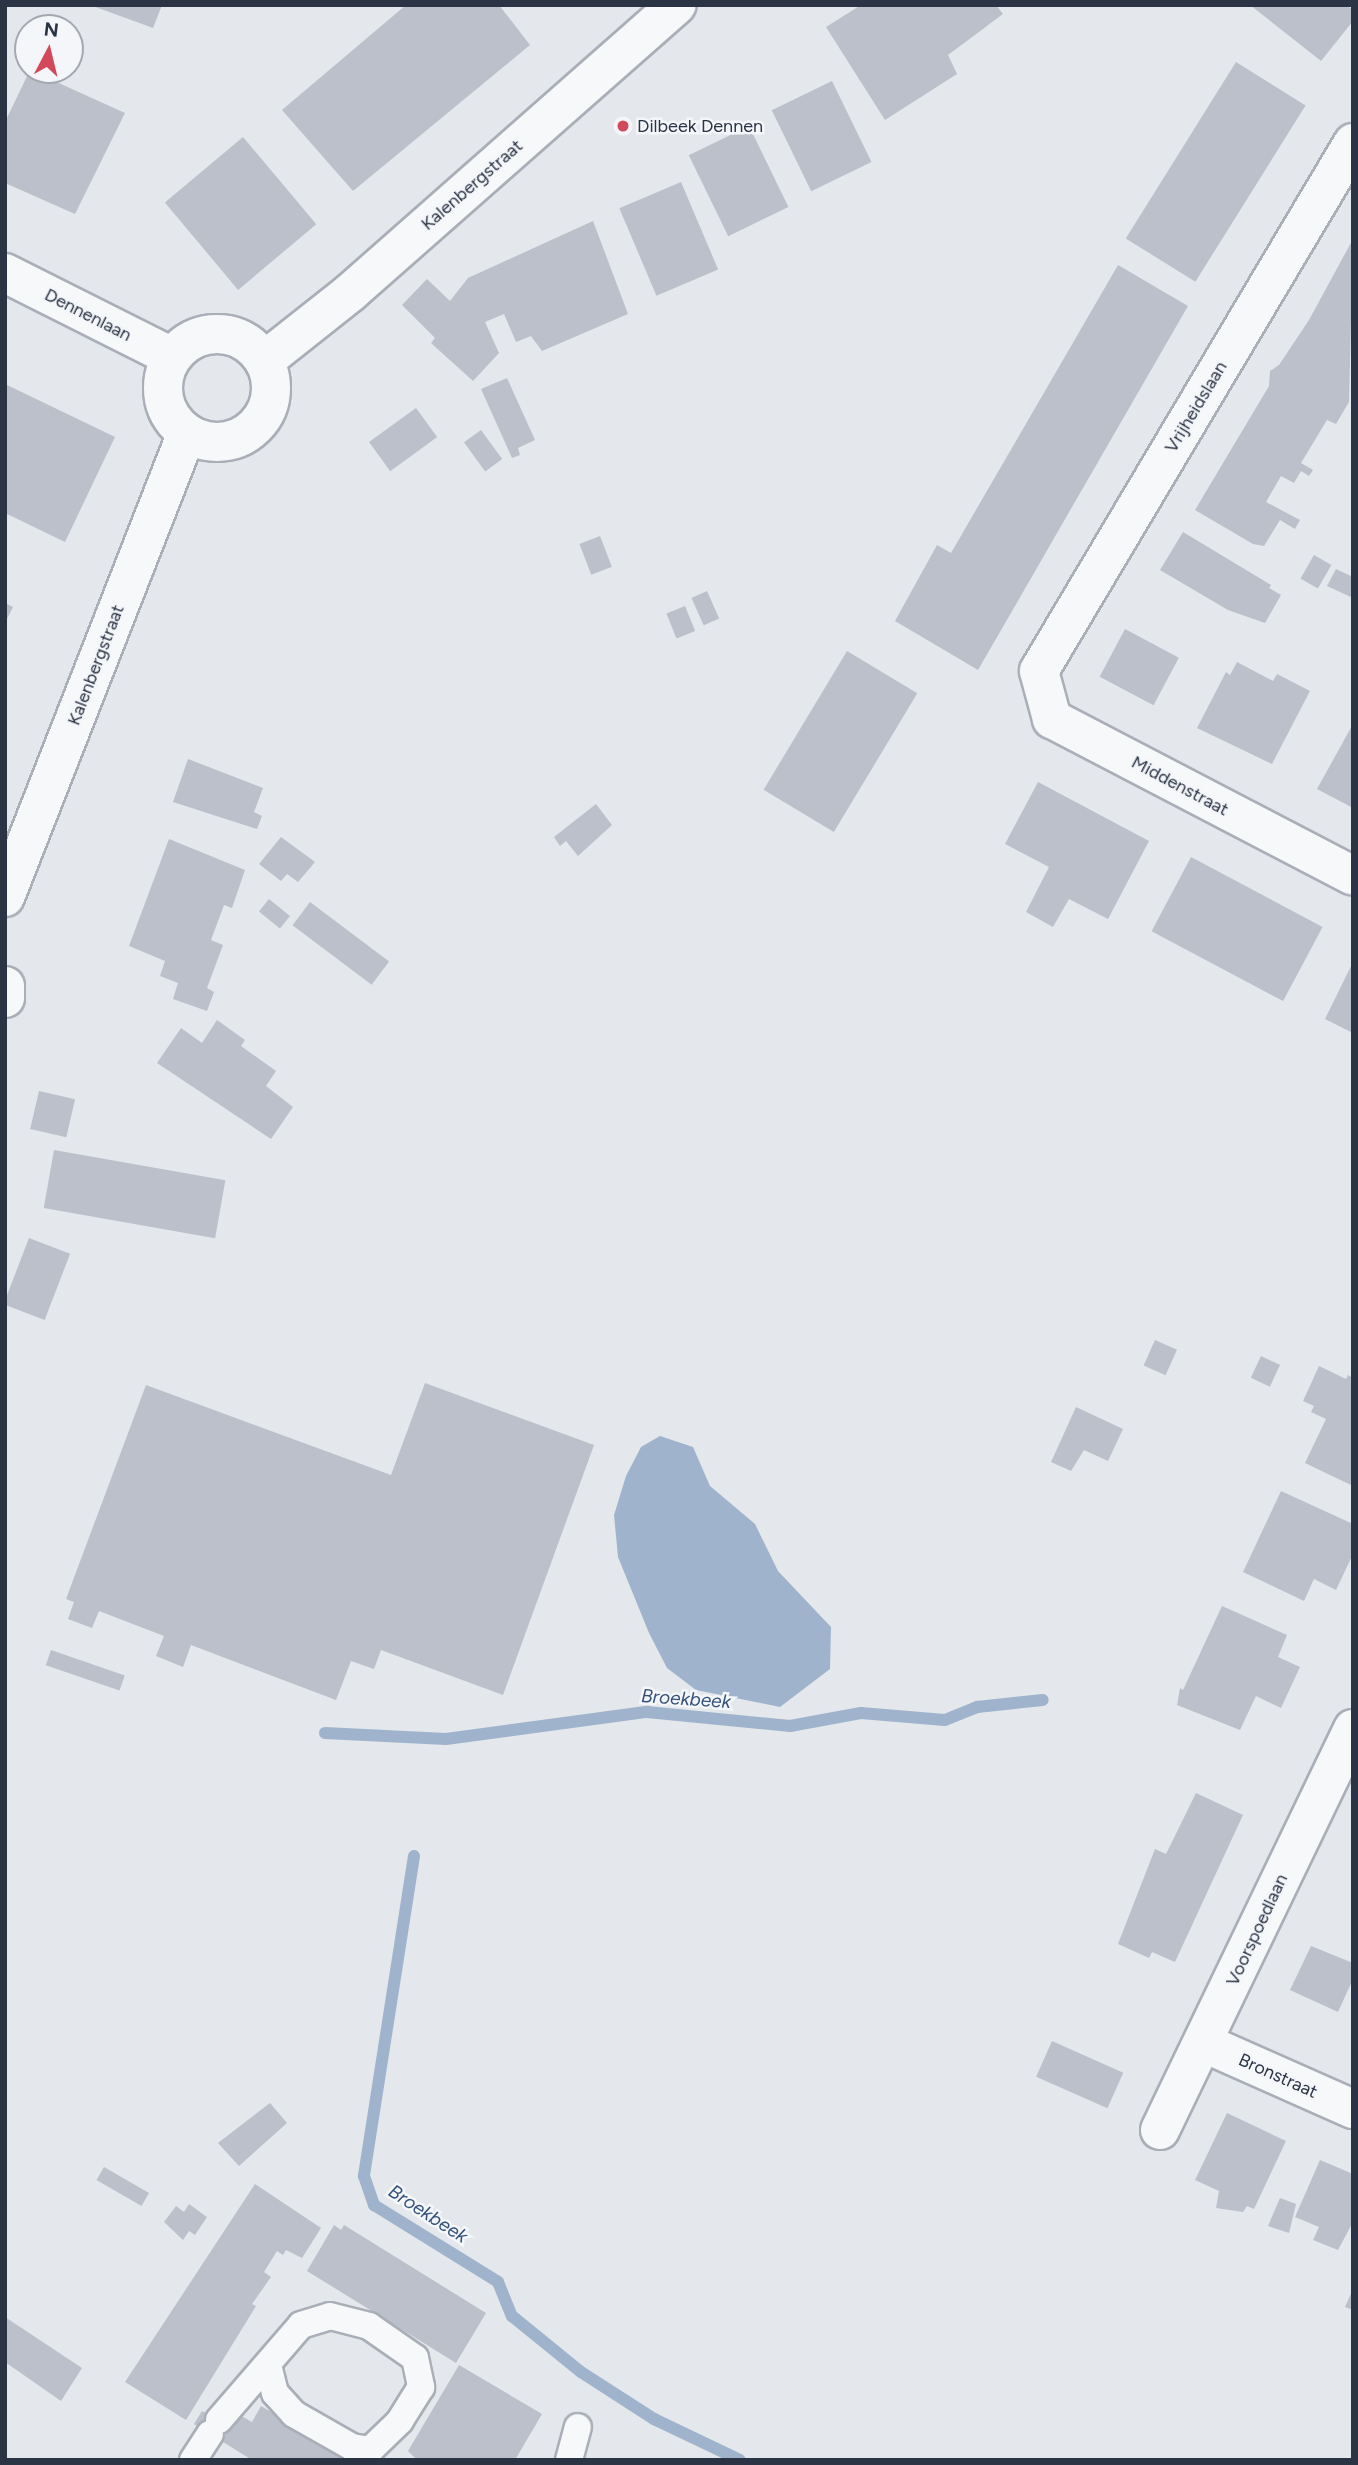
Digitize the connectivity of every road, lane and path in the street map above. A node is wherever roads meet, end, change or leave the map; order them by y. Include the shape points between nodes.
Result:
1 (677, 5) edge
2 (1353, 142) edge
3 (5, 273) edge
4 (172, 356) junction
5 (264, 361) junction
6 (187, 433) junction
7 (1039, 671) joint
8 (1353, 876) edge
9 (5, 897) edge
10 (5, 986) edge
11 (5, 998) edge
12 (1353, 1729) edge
13 (1204, 2043) junction
14 (1353, 2109) edge
15 (1160, 2130) dead end
16 (268, 2365) junction
17 (578, 2427) dead end
18 (379, 2455) edge
19 (193, 2460) edge
20 (569, 2460) edge

1 - 5 street, Kalenbergstraat via 351,292
2 - 7 street, Vrijheidslaan
3 - 4 street, Dennenlaan
4 - 5 street via 188,341 208,334 230,335 250,344
4 - 6 street via 163,376 163,398 171,418
5 - 6 street via 270,396 254,427 222,442
6 - 9 street, Kalenbergstraat
7 - 8 street, Middenstraat via 1052,719
10 - 11 street
12 - 13 street, Voorspoedlaan
13 - 14 street, Bronstraat
13 - 15 street, Voorspoedlaan
16 - 18 lane via 275,2393 294,2414 352,2447
16 - 18 lane via 301,2325 330,2316 369,2326 415,2358 421,2387
16 - 19 lane via 214,2427
17 - 20 lane

